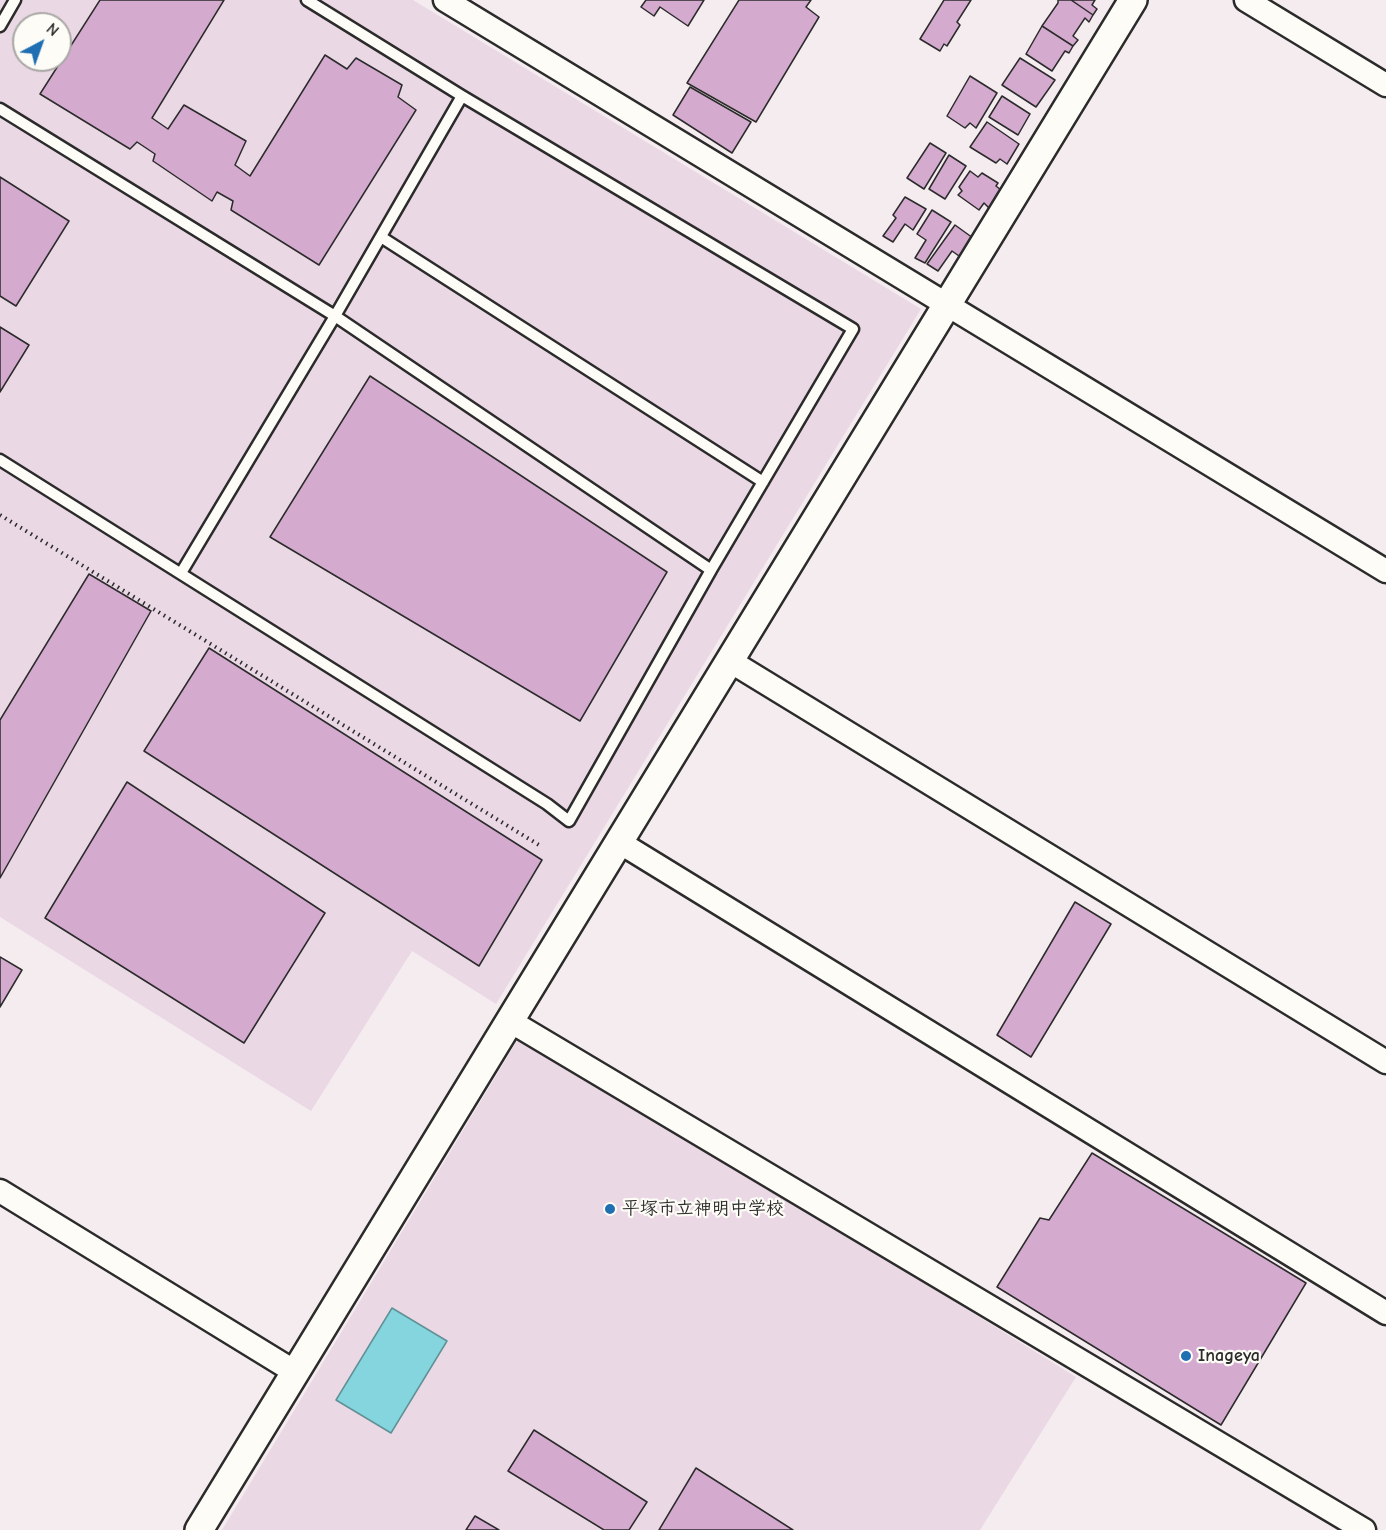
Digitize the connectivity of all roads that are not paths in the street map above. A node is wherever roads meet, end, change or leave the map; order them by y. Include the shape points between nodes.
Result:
1 (15, 0) edge
2 (307, 0) edge
3 (446, 0) edge
4 (1133, 0) edge
5 (1246, 0) edge
6 (0, 26) edge
7 (1386, 85) edge
8 (462, 96) junction
9 (0, 109) edge
10 (381, 237) junction
11 (947, 306) junction
12 (335, 316) junction
13 (0, 460) edge
14 (763, 482) junction
15 (711, 570) junction
16 (1386, 571) edge
17 (181, 573) junction
18 (730, 661) junction
19 (619, 842) junction
20 (510, 1022) junction
21 (1386, 1062) edge
22 (0, 1191) edge
23 (1386, 1313) edge
24 (295, 1372) junction
25 (199, 1530) edge
26 (1364, 1530) edge

1 - 6 lane
2 - 8 lane
3 - 11 street
4 - 11 street
5 - 7 street
8 - 10 lane
8 - 14 lane via 853,329
9 - 12 lane
10 - 12 lane
10 - 14 lane
11 - 16 street
11 - 18 street
12 - 15 lane
12 - 17 lane
13 - 17 lane
14 - 15 lane
15 - 17 lane via 568,821
18 - 19 street
18 - 21 street
19 - 20 street
19 - 23 street
20 - 24 street
20 - 26 street
22 - 24 street
24 - 25 street

